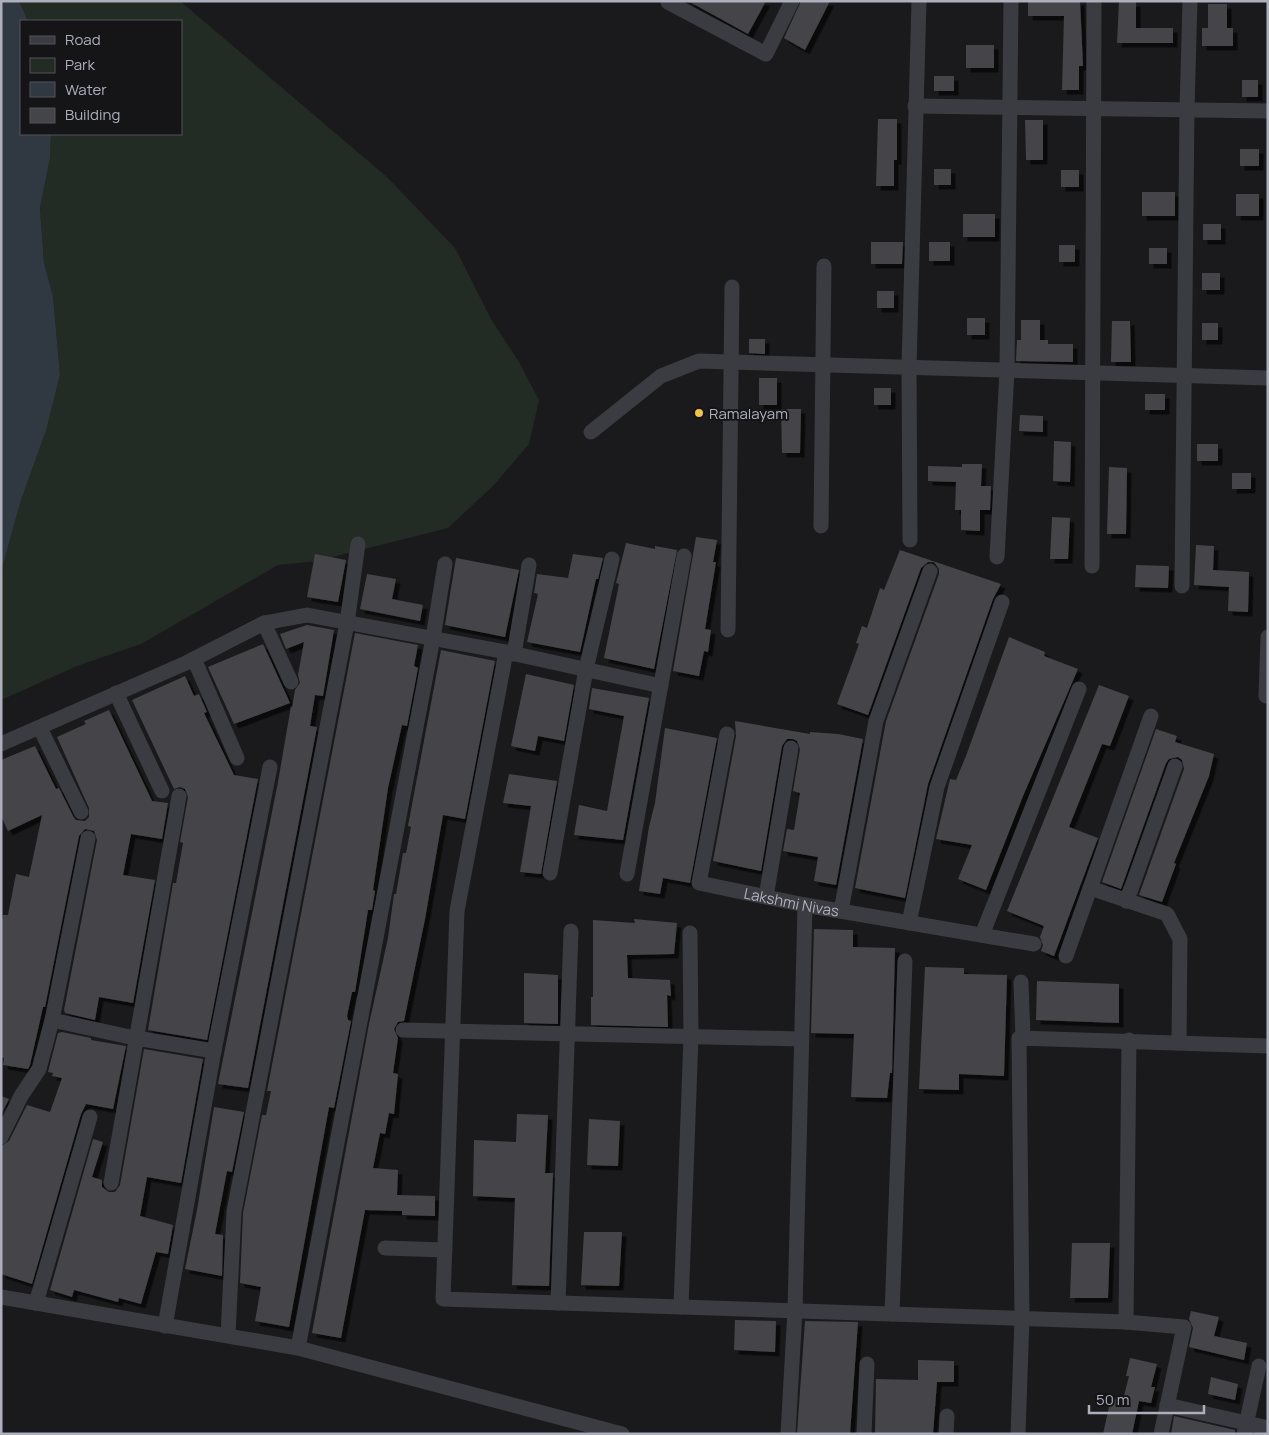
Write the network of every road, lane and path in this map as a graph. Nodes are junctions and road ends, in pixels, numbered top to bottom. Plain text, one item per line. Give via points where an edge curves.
1 (792, 1) edge
2 (919, 1) edge
3 (1011, 1) edge
4 (1094, 1) edge
5 (1190, 1) edge
6 (668, 2) edge
7 (915, 106) junction
8 (1009, 108) junction
9 (1094, 108) junction
10 (1187, 110) junction
11 (1268, 110) edge
12 (824, 266) dead end
13 (732, 287) dead end
14 (731, 362) junction
15 (822, 365) junction
16 (909, 367) junction
17 (1007, 371) junction
18 (1094, 372) junction
19 (1185, 375) junction
20 (1268, 378) edge
21 (591, 432) dead end
22 (821, 526) dead end
23 (910, 540) dead end
24 (358, 544) dead end
25 (684, 556) dead end
26 (997, 557) dead end
27 (612, 559) dead end
28 (445, 564) dead end
29 (529, 565) dead end
30 (1092, 566) dead end
31 (930, 571) dead end
32 (1182, 586) dead end
33 (1002, 602) dead end
34 (264, 622) junction
35 (347, 623) junction
36 (728, 630) dead end
37 (1268, 637) edge
38 (433, 638) junction
39 (510, 653) junction
40 (194, 659) junction
41 (586, 669) junction
42 (291, 682) dead end
43 (661, 686) junction
44 (1079, 689) dead end
45 (116, 693) junction
46 (1266, 696) dead end
47 (1151, 716) dead end
48 (40, 728) junction
49 (726, 734) dead end
50 (1, 744) edge
51 (791, 748) dead end
52 (237, 758) dead end
53 (1175, 766) dead end
54 (270, 767) dead end
55 (162, 791) dead end
56 (179, 796) dead end
57 (81, 812) dead end
58 (88, 838) dead end
59 (550, 873) dead end
60 (627, 874) dead end
61 (1090, 888) junction
62 (1128, 895) dead end
63 (766, 897) junction
64 (805, 905) junction
65 (840, 911) junction
66 (909, 922) junction
67 (571, 931) dead end
68 (690, 933) dead end
69 (982, 935) junction
70 (1034, 944) dead end
71 (1066, 956) dead end
72 (905, 960) dead end
73 (1021, 982) dead end
74 (52, 1020) junction
75 (402, 1030) dead end
76 (452, 1032) junction
77 (567, 1034) junction
78 (691, 1037) junction
79 (136, 1038) junction
80 (1023, 1038) junction
81 (801, 1039) junction
82 (1129, 1040) junction
83 (1179, 1043) junction
84 (1268, 1046) edge
85 (214, 1051) junction
86 (90, 1117) dead end
87 (2, 1132) edge
88 (111, 1183) dead end
89 (385, 1248) dead end
90 (445, 1250) junction
91 (1, 1297) edge
92 (36, 1303) junction
93 (558, 1303) junction
94 (681, 1307) junction
95 (795, 1310) junction
96 (892, 1314) junction
97 (1022, 1318) junction
98 (1126, 1322) junction
99 (165, 1326) junction
100 (228, 1335) junction
101 (298, 1348) junction
102 (867, 1364) dead end
103 (1259, 1366) dead end
104 (1167, 1405) junction
105 (946, 1416) dead end
106 (1268, 1428) edge
107 (1245, 1429) edge
108 (622, 1434) edge
109 (788, 1434) edge
110 (864, 1434) edge
111 (946, 1434) edge
112 (1018, 1434) edge
113 (1160, 1434) edge

1 - 6 street via 766,54
2 - 7 street
3 - 8 street
4 - 9 street
5 - 10 street
7 - 8 street
7 - 16 street
8 - 9 street
8 - 17 street
9 - 10 street
9 - 18 street
10 - 11 street
10 - 19 street
12 - 15 street
13 - 14 street
14 - 15 street
14 - 21 street via 699,361 661,376
14 - 36 street
15 - 16 street
15 - 22 street
16 - 17 street
16 - 23 street
17 - 18 street
17 - 26 street
18 - 19 street
18 - 30 street
19 - 20 street
19 - 32 street
24 - 35 street
25 - 43 street
27 - 41 street
28 - 38 street
29 - 39 street
31 - 65 street via 876,721
33 - 66 street via 937,788
34 - 35 street via 307,615
34 - 40 street
34 - 42 street
35 - 38 street
35 - 100 street via 234,1212
37 - 46 street
38 - 39 street
38 - 101 street
39 - 41 street
39 - 76 street via 458,911
40 - 45 street
40 - 52 street
41 - 43 street
41 - 59 street
43 - 60 street
44 - 69 street
45 - 48 street
45 - 55 street
47 - 61 street
48 - 50 street
48 - 57 street
49 - 63 street, Lakshmi Nivas via 699,883
51 - 63 street
53 - 62 street
54 - 85 street
56 - 79 street
58 - 74 street
61 - 71 street
61 - 83 street via 1167,914 1180,939
63 - 64 street, Lakshmi Nivas
64 - 65 street, Lakshmi Nivas
64 - 81 street
65 - 66 street, Lakshmi Nivas
66 - 69 street, Lakshmi Nivas
67 - 77 street
68 - 78 street
69 - 70 street, Lakshmi Nivas
72 - 96 street
73 - 80 street
74 - 79 street
74 - 87 street via 39,1069
75 - 76 street
76 - 77 street
76 - 90 street
77 - 78 street
77 - 93 street
78 - 81 street
78 - 94 street
79 - 85 street
79 - 88 street
80 - 82 street
80 - 97 street via 1019,1038
81 - 95 street
82 - 83 street
82 - 98 street
83 - 84 street
85 - 99 street
86 - 92 street
89 - 90 street
90 - 93 street via 443,1299
91 - 92 street
92 - 99 street
93 - 94 street
94 - 95 street
95 - 96 street
95 - 109 street
96 - 97 street
97 - 98 street
97 - 112 street
98 - 104 street via 1184,1327
99 - 100 street
100 - 101 street
101 - 108 street
102 - 110 street
103 - 107 street
104 - 107 street
104 - 113 street
105 - 111 street
106 - 107 street

